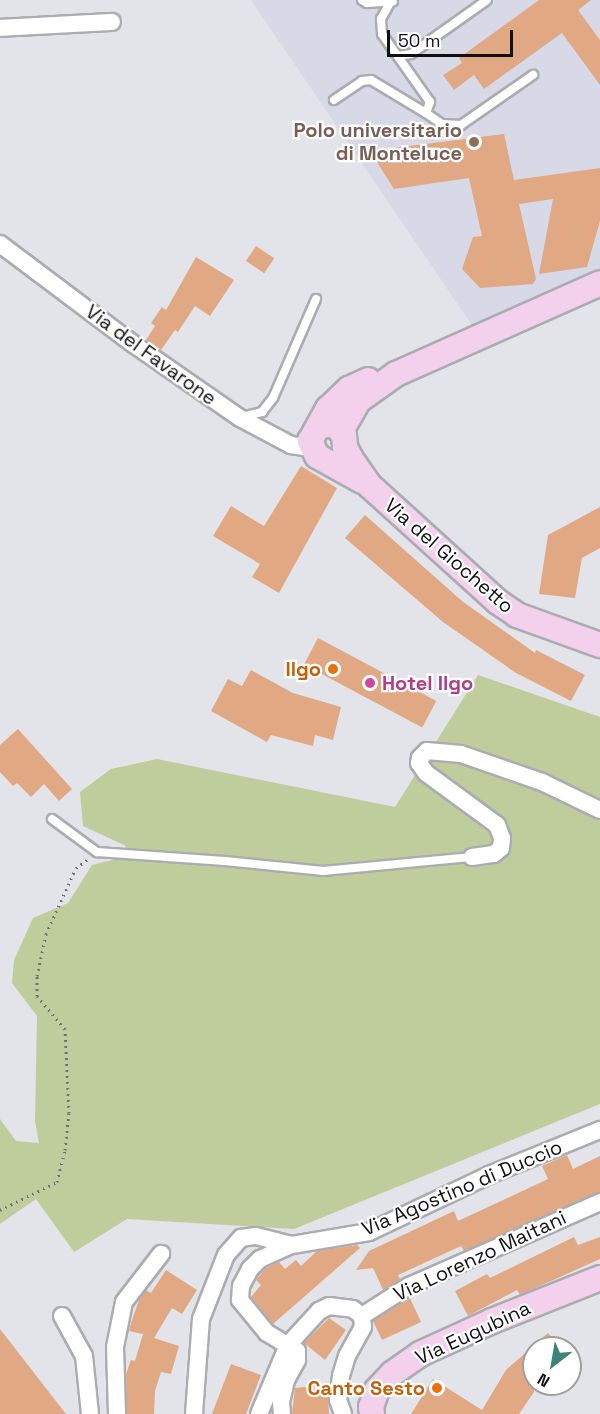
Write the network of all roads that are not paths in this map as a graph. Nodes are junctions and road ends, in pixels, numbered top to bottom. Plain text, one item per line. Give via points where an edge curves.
1 (362, 0) edge
2 (487, 0) edge
3 (392, 2) edge
4 (112, 22) dead end
5 (0, 28) edge
6 (398, 56) junction
7 (533, 75) dead end
8 (334, 100) dead end
9 (426, 113) junction
10 (0, 244) edge
11 (600, 283) edge
12 (316, 299) dead end
13 (240, 418) junction
14 (329, 442) junction
15 (600, 645) edge
16 (600, 810) edge
17 (52, 819) dead end
18 (472, 856) joint
19 (600, 1130) edge
20 (600, 1202) edge
21 (292, 1245) junction
22 (161, 1254) dead end
23 (600, 1278) edge
24 (62, 1316) dead end
25 (362, 1316) junction
26 (288, 1345) junction
27 (90, 1414) edge
28 (117, 1414) edge
29 (194, 1414) edge
30 (260, 1414) edge
31 (282, 1414) edge
32 (343, 1414) edge
33 (372, 1414) edge

1 - 3 lane
2 - 6 lane via 411,54
3 - 6 lane via 381,19 382,34
4 - 5 street
6 - 9 lane via 430,102
7 - 9 lane via 461,126 442,124
8 - 9 lane via 362,81 371,80
10 - 13 street, Via del Favarone
11 - 14 street via 396,374 358,401
12 - 13 lane via 273,398 262,412
13 - 14 street, Via del Favarone via 291,445
14 - 15 street, Via del Giochetto via 370,486 498,602 517,615
16 - 18 street via 542,782 461,754 427,751 419,763 426,773 497,825 501,848 494,854
17 - 18 lane via 97,852 323,871
19 - 21 street, Via Agostino di Duccio via 489,1175 369,1232
20 - 25 street, Via Lorenzo Maitani via 409,1286
21 - 26 street, Via Agostino di Duccio via 260,1259 250,1269 240,1300 267,1333
21 - 29 street via 256,1236 241,1238 226,1255 201,1319
22 - 28 street via 124,1302 115,1347
23 - 33 street, Via Eugubina via 420,1354 377,1390
24 - 27 street via 84,1356
25 - 26 street via 353,1309 329,1306 319,1311
25 - 32 street via 363,1327 341,1376 338,1400
26 - 30 street
26 - 31 street via 297,1351 297,1360 286,1380

